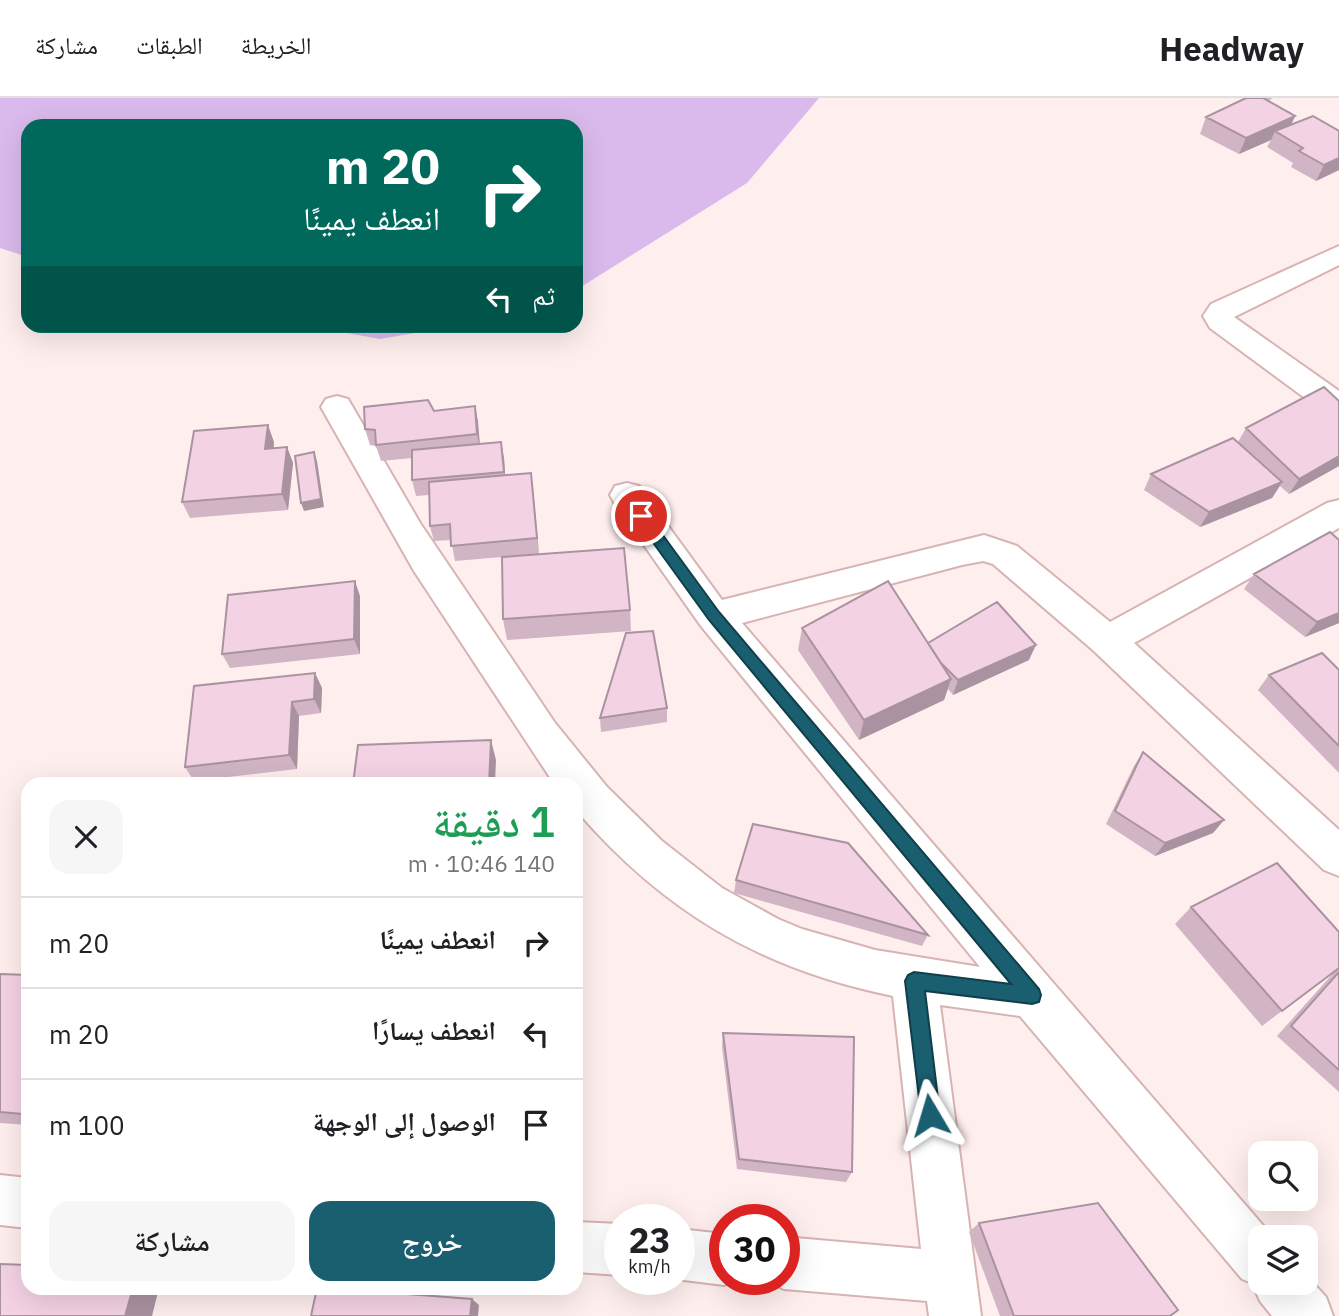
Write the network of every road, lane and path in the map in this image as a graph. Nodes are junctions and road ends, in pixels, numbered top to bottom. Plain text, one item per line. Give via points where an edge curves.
1 (1335, 261) edge
2 (337, 407) dead end
3 (1339, 407) edge
4 (627, 495) dead end
5 (1339, 512) edge
6 (714, 616) junction
7 (1107, 642) junction
8 (573, 777) edge
9 (583, 789) edge
10 (1337, 852) edge
11 (914, 981) junction
12 (1032, 995) junction
13 (0, 1200) edge
14 (21, 1202) edge
15 (583, 1247) edge
16 (1248, 1247) edge
17 (604, 1249) edge
18 (800, 1267) edge
19 (1289, 1295) edge
20 (953, 1296) edge
21 (1307, 1316) edge

1 - 3 street via 1218,316
2 - 8 street via 417,550
4 - 6 street
5 - 7 street
6 - 7 street via 984,548 1024,568
6 - 12 street
7 - 10 street
9 - 11 street via 661,868 727,915 808,953
11 - 12 street
11 - 20 street
12 - 16 street
13 - 14 street
15 - 17 street
18 - 20 street
19 - 21 street

